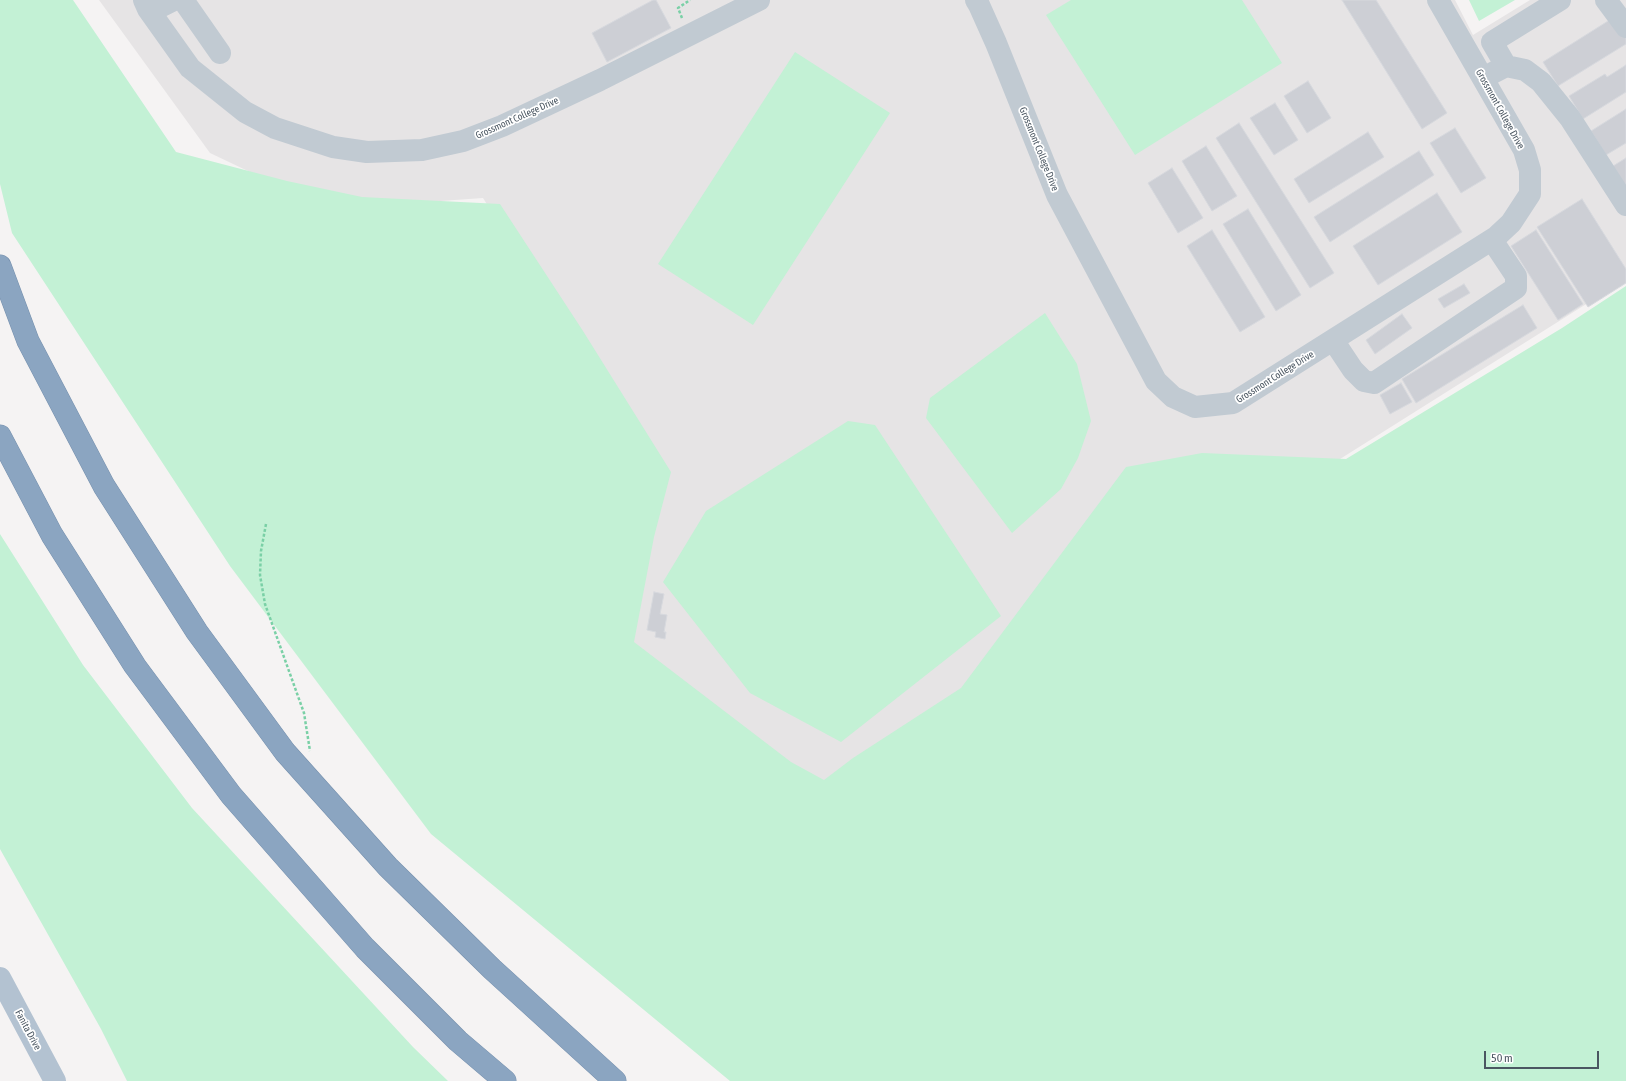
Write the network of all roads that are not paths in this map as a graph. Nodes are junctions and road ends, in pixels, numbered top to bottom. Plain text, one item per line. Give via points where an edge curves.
1 (174, 0) edge
2 (183, 0) edge
3 (760, 0) edge
4 (976, 0) edge
5 (1438, 0) edge
6 (1560, 0) edge
7 (1606, 0) edge
8 (147, 6) edge
9 (1626, 27) edge
10 (220, 53) dead end
11 (1506, 66) junction
12 (1483, 78) junction
13 (1626, 205) edge
14 (1492, 240) junction
15 (0, 266) edge
16 (1333, 340) junction
17 (0, 436) edge
18 (0, 978) edge
19 (55, 1081) edge
20 (505, 1081) edge
21 (615, 1081) edge

1 - 8 street
2 - 10 street
3 - 8 street, Grossmont College Drive via 502,126 463,141 422,150 367,152 333,147 282,131 245,112 190,68
4 - 16 street, Grossmont College Drive via 1057,195 1156,381 1173,397 1195,407 1233,403
5 - 12 street, Grossmont College Drive
6 - 11 street via 1492,42
7 - 9 street
11 - 12 street
11 - 13 street via 1525,70 1541,82 1570,118
12 - 14 street, Grossmont College Drive via 1524,150 1530,170 1530,194 1511,224
14 - 16 street, Grossmont College Drive
14 - 16 street via 1516,276 1516,288 1374,382 1364,381 1353,370
15 - 21 highway via 28,341 104,486 197,632 285,752 388,867 498,974
17 - 20 highway via 52,535 135,666 231,795 366,948 458,1041
18 - 19 main road, Fanita Drive

